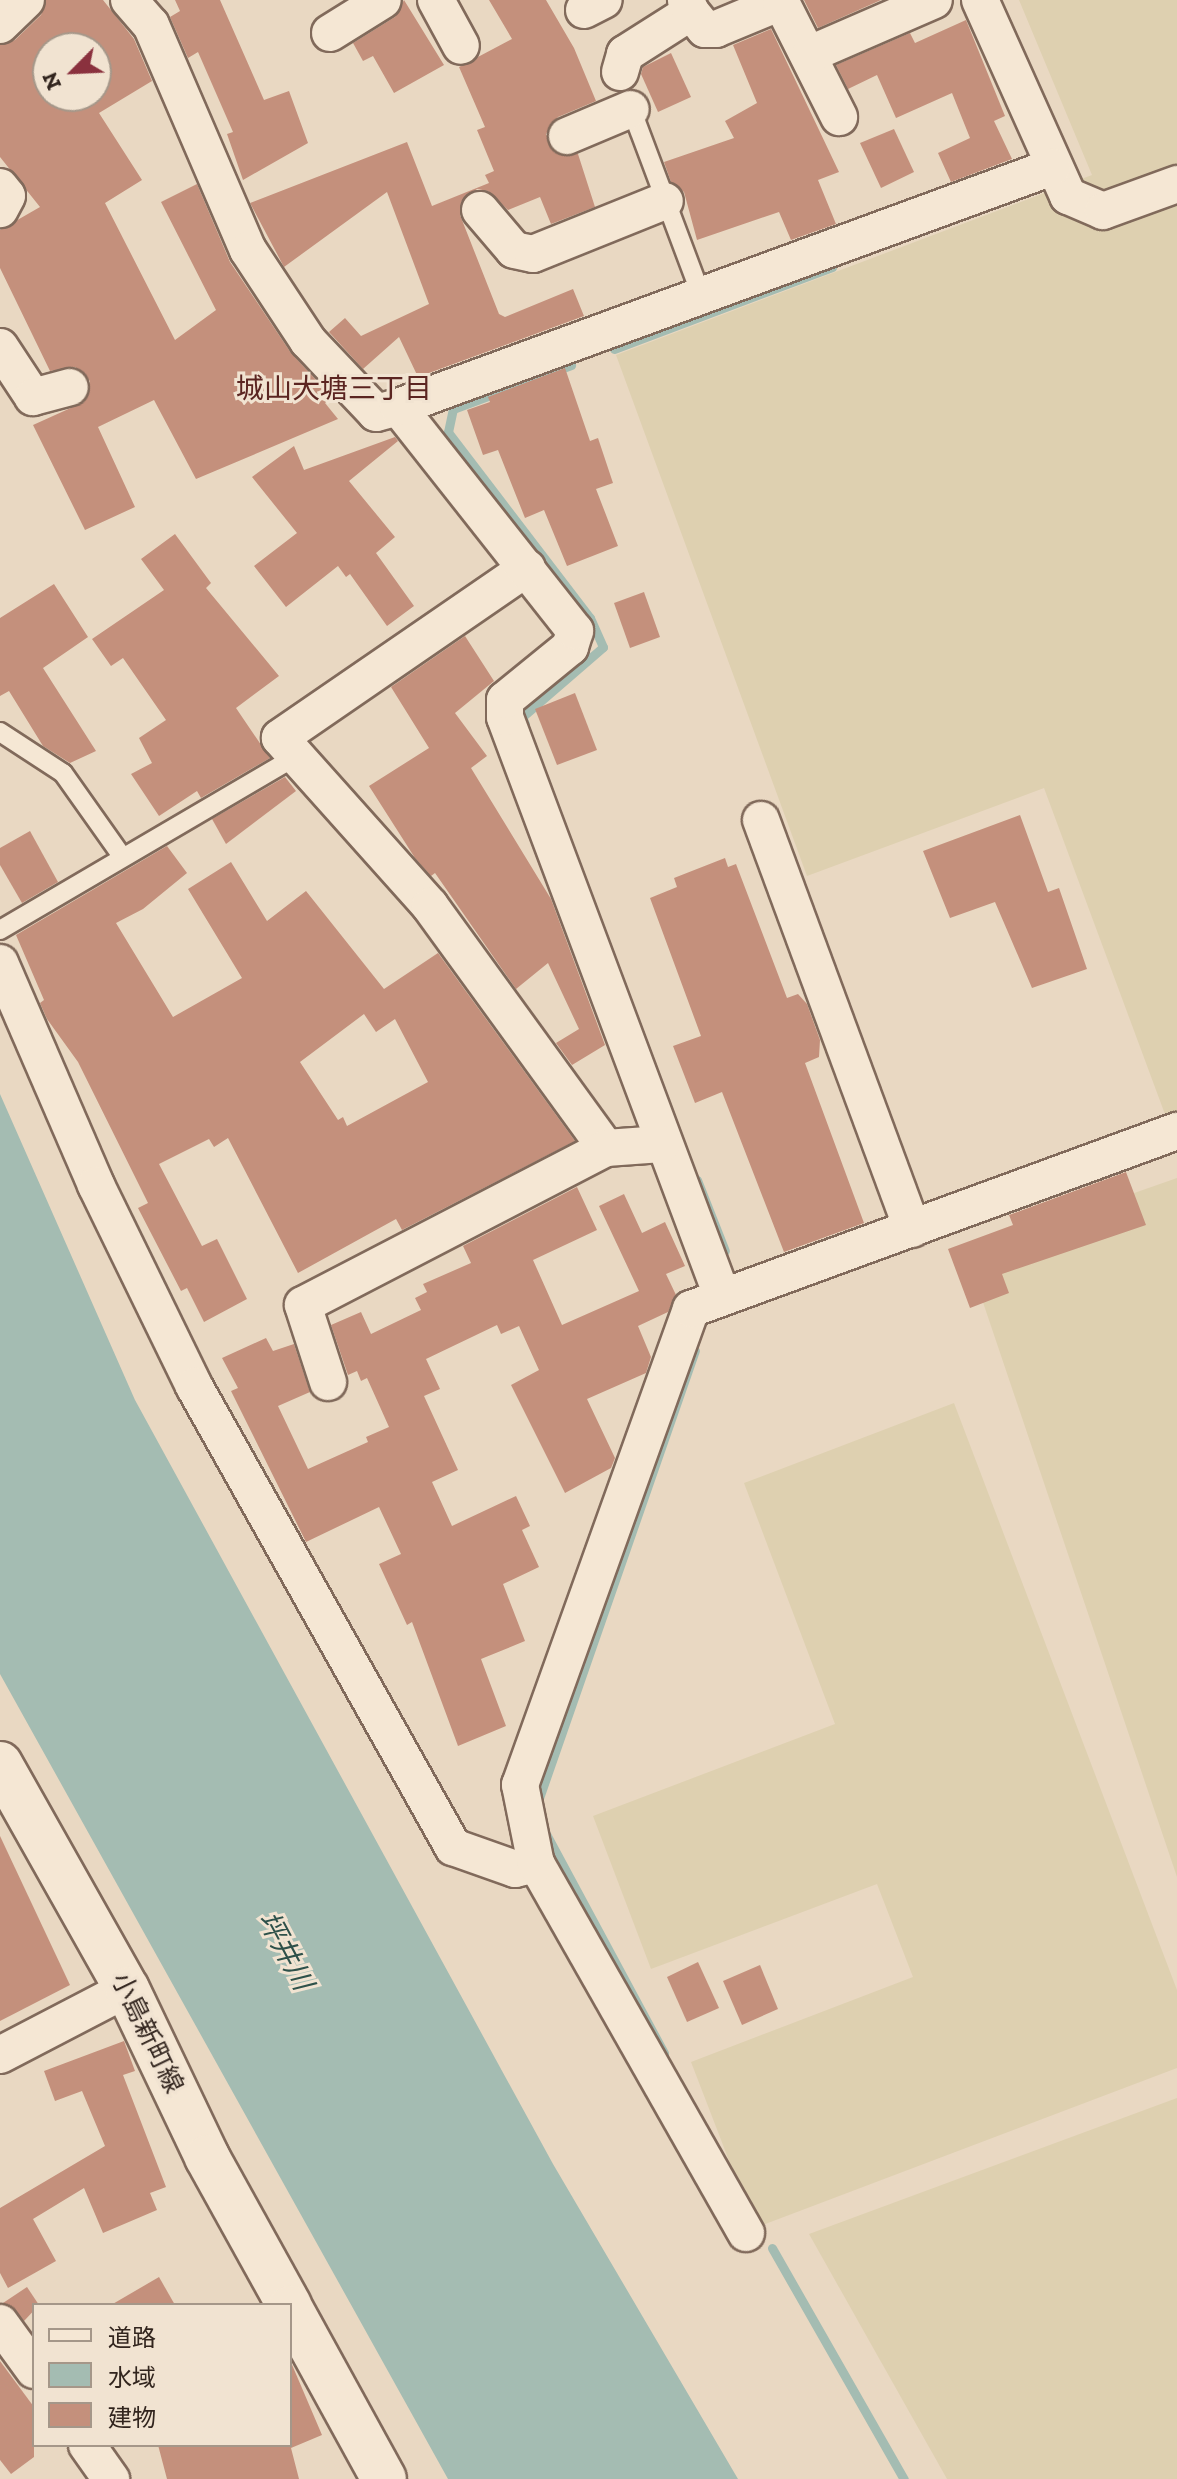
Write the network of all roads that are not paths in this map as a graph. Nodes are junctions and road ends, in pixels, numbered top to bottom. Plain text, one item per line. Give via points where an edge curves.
1 (26, 0) edge
2 (129, 0) edge
3 (383, 0) edge
4 (436, 0) edge
5 (934, 0) edge
6 (980, 0) edge
7 (688, 6) edge
8 (0, 25) edge
9 (330, 33) dead end
10 (461, 46) dead end
11 (810, 54) junction
12 (620, 72) joint
13 (631, 109) junction
14 (839, 117) dead end
15 (567, 136) dead end
16 (1052, 167) junction
17 (1177, 184) edge
18 (0, 187) edge
19 (665, 201) junction
20 (0, 209) edge
21 (480, 210) dead end
22 (701, 295) junction
23 (0, 347) edge
24 (70, 387) dead end
25 (398, 407) junction
26 (527, 568) junction
27 (0, 732) edge
28 (295, 757) junction
29 (761, 820) dead end
30 (121, 855) junction
31 (0, 930) edge
32 (0, 963) edge
33 (1177, 1131) edge
34 (662, 1144) junction
35 (606, 1148) junction
36 (912, 1229) junction
37 (722, 1296) junction
38 (328, 1382) dead end
39 (0, 1764) edge
40 (536, 1864) junction
41 (127, 1989) junction
42 (0, 2055) edge
43 (746, 2233) dead end
44 (287, 2303) edge
45 (292, 2311) edge
46 (0, 2323) edge
47 (32, 2367) edge
48 (88, 2447) edge
49 (111, 2479) edge
50 (384, 2479) edge

1 - 8 street
2 - 25 street via 151,25 248,250 299,328 376,413
3 - 9 street
4 - 10 street
5 - 11 street
6 - 16 street
7 - 11 street via 705,29 716,29 781,2
7 - 12 street via 625,54
11 - 14 street
12 - 13 lane
13 - 15 street
13 - 19 lane
16 - 17 street via 1068,196 1103,211
16 - 22 street
18 - 20 street via 7,196
19 - 21 street via 533,254 514,250
19 - 22 lane
22 - 25 street
23 - 24 street via 33,397
25 - 26 street
26 - 28 street via 280,738
26 - 34 street via 575,631 570,647 505,700 505,717
27 - 30 lane via 63,773
28 - 30 lane
28 - 35 street via 430,906
29 - 36 street
30 - 31 lane
32 - 40 street via 96,1185 194,1386 453,1847 515,1869
33 - 36 street
34 - 35 street
34 - 37 street
35 - 38 street via 303,1305
36 - 37 street
37 - 40 street via 691,1309 520,1785
39 - 41 main road, 小島新町線
40 - 43 street
41 - 42 street
41 - 44 main road, 小島新町線 via 207,2157
45 - 50 main road, 小島新町線
46 - 47 street
48 - 49 street

